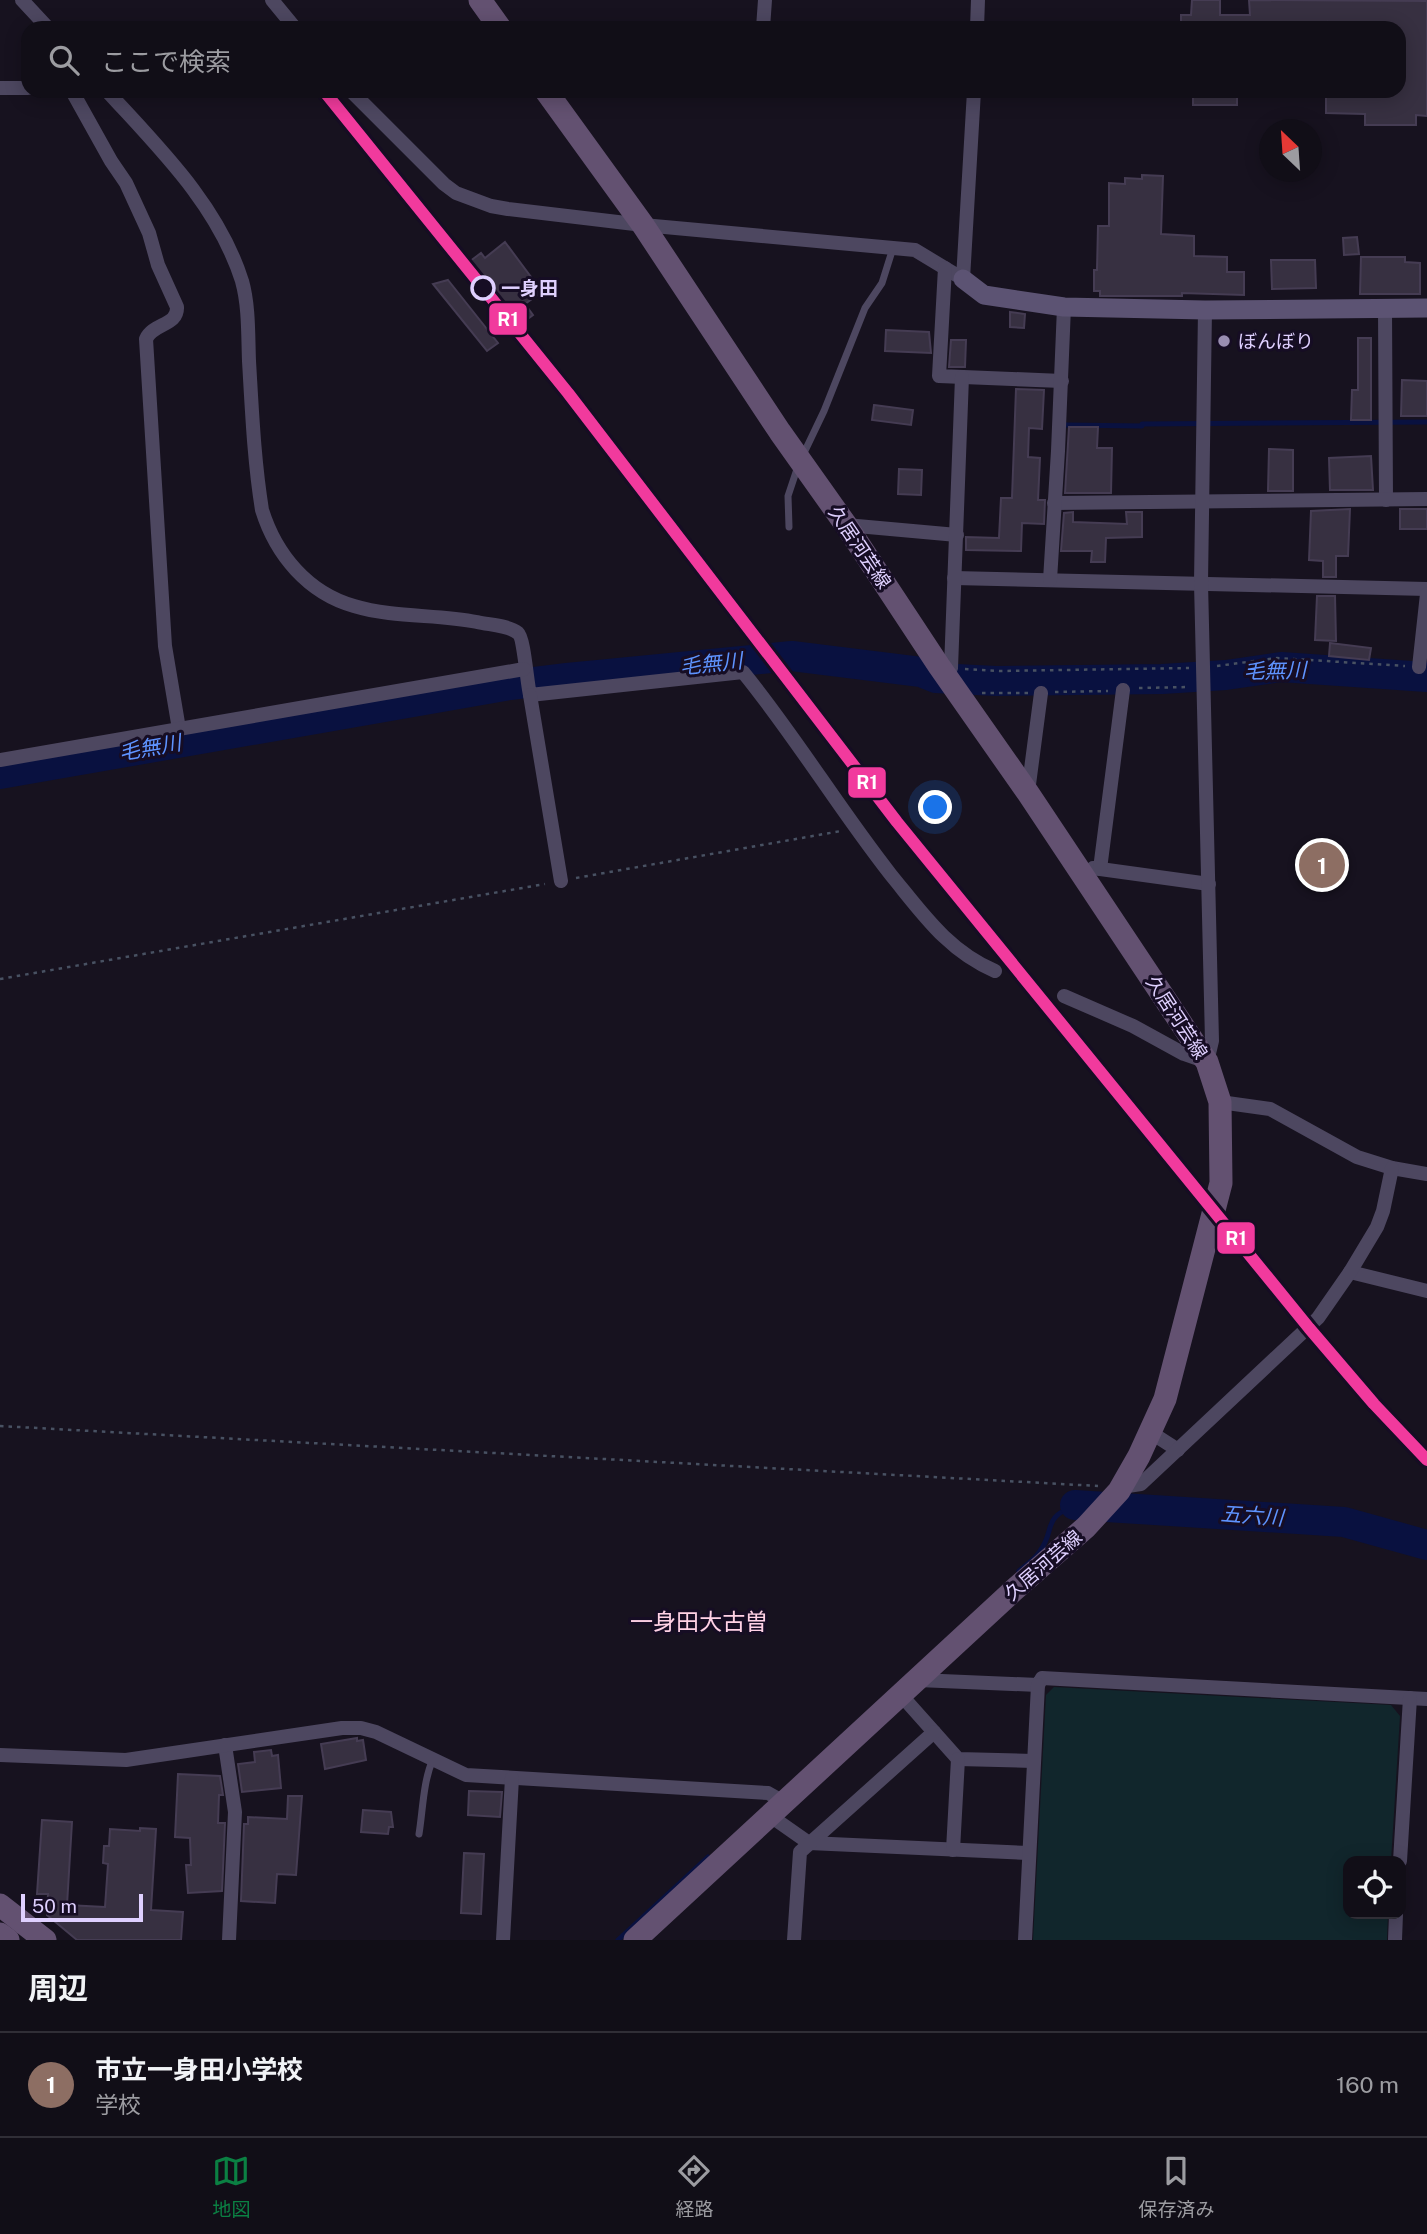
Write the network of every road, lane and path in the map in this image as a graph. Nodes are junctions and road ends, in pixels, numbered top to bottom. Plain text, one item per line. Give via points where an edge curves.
1 (22, 0) edge
2 (272, 0) edge
3 (480, 0) edge
4 (765, 0) edge
5 (978, 0) edge
6 (42, 21) edge
7 (289, 21) edge
8 (495, 21) edge
9 (764, 21) edge
10 (977, 21) edge
11 (0, 88) edge
12 (21, 88) edge
13 (78, 98) edge
14 (114, 98) edge
15 (358, 98) edge
16 (551, 98) edge
17 (974, 98) edge
18 (643, 225) junction
19 (893, 248) junction
20 (945, 268) junction
21 (963, 279) junction
22 (1063, 307) junction
23 (1385, 308) junction
24 (1427, 308) edge
25 (1205, 310) junction
26 (962, 377) junction
27 (1062, 382) junction
28 (800, 460) junction
29 (1427, 499) edge
30 (1386, 500) junction
31 (1201, 501) junction
32 (1054, 503) junction
33 (846, 524) junction
34 (789, 527) dead end
35 (957, 535) junction
36 (954, 578) junction
37 (1051, 580) junction
38 (1201, 583) junction
39 (1427, 591) edge
40 (939, 666) junction
41 (1419, 667) dead end
42 (525, 671) junction
43 (1203, 687) junction
44 (1123, 690) junction
45 (957, 692) junction
46 (530, 693) junction
47 (1041, 693) junction
48 (179, 729) junction
49 (0, 760) edge
50 (1028, 793) junction
51 (855, 829) junction
52 (1074, 864) junction
53 (1100, 869) junction
54 (561, 881) junction
55 (1209, 884) junction
56 (996, 971) dead end
57 (0, 979) edge
58 (1064, 996) dead end
59 (1207, 1062) junction
60 (1220, 1102) junction
61 (1392, 1168) junction
62 (1427, 1174) edge
63 (1350, 1272) junction
64 (1427, 1291) edge
65 (0, 1426) edge
66 (1150, 1432) junction
67 (1178, 1450) junction
68 (1120, 1489) junction
69 (918, 1680) junction
70 (1038, 1685) junction
71 (901, 1695) junction
72 (1410, 1698) junction
73 (1427, 1699) edge
74 (934, 1732) junction
75 (225, 1745) junction
76 (0, 1755) edge
77 (433, 1759) junction
78 (958, 1759) junction
79 (1033, 1761) junction
80 (512, 1778) junction
81 (775, 1802) junction
82 (419, 1834) dead end
83 (809, 1843) junction
84 (953, 1850) junction
85 (1028, 1853) junction
86 (1400, 1856) edge
87 (0, 1905) edge
88 (1396, 1919) edge
89 (0, 1934) edge
90 (8, 1940) edge
91 (45, 1940) edge
92 (229, 1940) edge
93 (503, 1940) edge
94 (635, 1940) edge
95 (794, 1940) edge
96 (1025, 1940) edge
97 (1395, 1940) edge

1 - 6 street
2 - 7 street
3 - 8 main road
4 - 9 street
5 - 10 street
11 - 12 street
13 - 48 street via 126,183 177,307 176,317 151,330 146,339 165,646
14 - 42 street via 196,193 242,282 262,510 286,559 306,581 354,606 465,620 519,634
15 - 18 street via 456,194 509,209
16 - 18 main road, 久居河芸線
17 - 21 street
18 - 19 street
18 - 28 main road, 久居河芸線
19 - 20 street via 915,250
19 - 28 lane
20 - 21 street
20 - 26 street via 939,376
21 - 22 street via 984,295
22 - 25 street
22 - 27 street
23 - 24 street
23 - 25 street
23 - 30 street
25 - 31 street
26 - 27 street
26 - 35 street
27 - 32 street
28 - 33 main road, 久居河芸線
28 - 34 lane via 788,496
29 - 30 street
30 - 31 street
31 - 32 street
31 - 38 street
32 - 37 street
33 - 35 street
33 - 40 main road, 久居河芸線
35 - 36 street
36 - 37 street
36 - 40 street via 951,668
37 - 38 street
38 - 39 street
38 - 43 street
39 - 41 street
40 - 45 main road, 久居河芸線
42 - 46 street
42 - 48 street
43 - 44 path
43 - 55 street
44 - 47 path
44 - 53 street
45 - 47 path
45 - 50 main road, 久居河芸線
46 - 51 street via 743,672
46 - 54 street
47 - 50 street
48 - 49 street
50 - 52 main road, 久居河芸線
51 - 54 path
51 - 56 street via 934,928 972,961
52 - 53 street
52 - 59 main road, 久居河芸線
53 - 55 street
54 - 57 path
55 - 59 street via 1212,1041
58 - 59 street
59 - 60 main road, 久居河芸線
60 - 61 street via 1270,1109 1357,1157
60 - 66 main road, 久居河芸線 via 1221,1183 1215,1214 1165,1399
61 - 62 street
61 - 63 street via 1377,1227
63 - 64 street
63 - 67 street via 1308,1328
65 - 68 path
66 - 67 street
66 - 68 main road, 久居河芸線
67 - 68 street via 1141,1484
68 - 69 main road, 久居河芸線 via 1086,1527
69 - 70 street
69 - 71 main road, 久居河芸線
70 - 72 street via 1042,1678
70 - 79 street
71 - 74 street
71 - 81 main road, 久居河芸線
72 - 73 street
72 - 86 street
74 - 78 street
74 - 83 street
75 - 76 street via 126,1760
75 - 77 street via 361,1728
75 - 92 street via 235,1812
77 - 80 street via 466,1775
77 - 82 lane via 426,1775
78 - 79 street
78 - 84 street
79 - 85 street
80 - 81 street
80 - 93 street
81 - 83 street
81 - 94 main road, 久居河芸線
83 - 84 street
83 - 95 street via 800,1852
84 - 85 street
85 - 96 street
87 - 91 main road
88 - 97 street
89 - 90 main road

